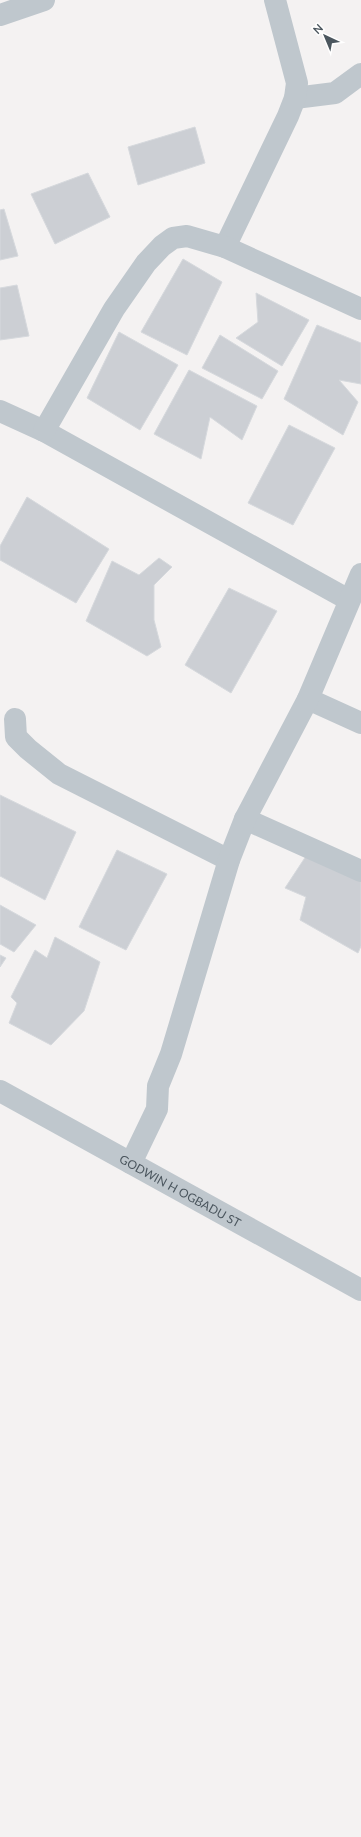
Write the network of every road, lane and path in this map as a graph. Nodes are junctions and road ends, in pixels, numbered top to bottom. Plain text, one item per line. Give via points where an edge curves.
1 (44, 0) edge
2 (275, 0) edge
3 (0, 15) edge
4 (361, 74) edge
5 (295, 98) junction
6 (225, 247) junction
7 (361, 309) edge
8 (0, 411) edge
9 (44, 431) junction
10 (361, 574) edge
11 (349, 600) junction
12 (308, 699) junction
13 (15, 719) dead end
14 (361, 723) edge
15 (245, 820) junction
16 (229, 860) junction
17 (361, 871) edge
18 (0, 1091) edge
19 (131, 1163) junction
20 (361, 1290) edge

1 - 3 street
2 - 5 street via 297,83
4 - 5 street via 335,92
5 - 6 street
6 - 7 street
6 - 9 street via 187,236 173,238 162,246 146,263 114,309
8 - 9 street
9 - 11 street
10 - 11 street
11 - 12 street
12 - 14 street
12 - 15 street
13 - 16 street via 16,737 28,750 59,774
15 - 16 street
15 - 17 street
16 - 19 street via 171,1054 158,1086 157,1109
18 - 19 street, GODWIN H OGBADU ST
19 - 20 street, GODWIN H OGBADU ST

